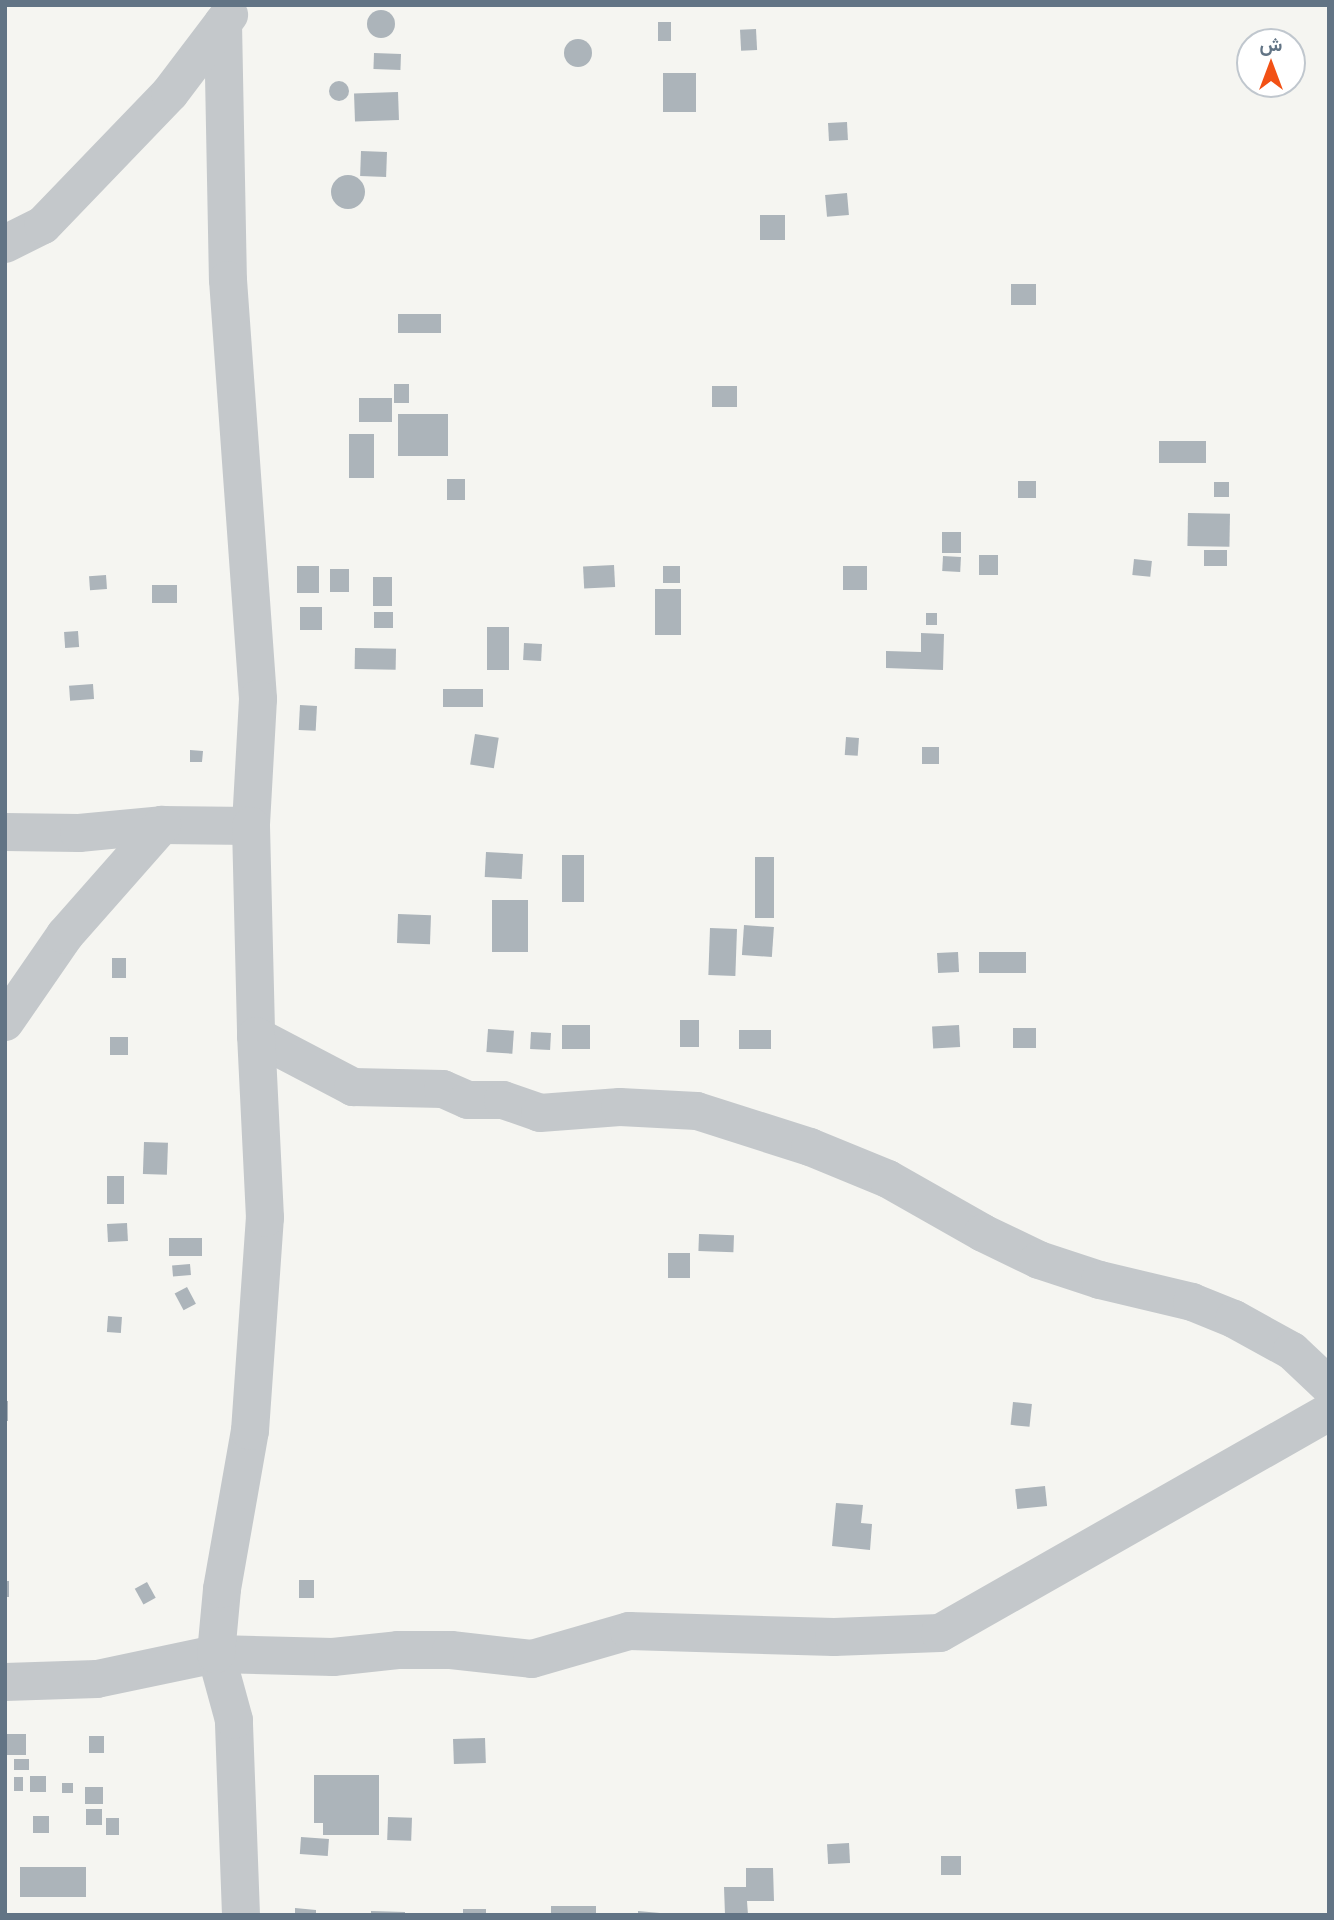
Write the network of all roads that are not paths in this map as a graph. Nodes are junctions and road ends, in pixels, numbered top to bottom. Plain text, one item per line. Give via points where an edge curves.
1 (230, 14) edge
2 (5, 244) edge
3 (162, 825) junction
4 (251, 826) junction
5 (5, 832) edge
6 (5, 1022) edge
7 (256, 1036) junction
8 (1329, 1387) edge
9 (1329, 1412) edge
10 (216, 1654) junction
11 (5, 1682) edge
12 (241, 1915) edge

1 - 2 street via 170,93 43,225
1 - 4 street via 228,279 258,699
3 - 4 street
3 - 5 street via 79,833
3 - 6 street via 65,935
4 - 7 street
7 - 8 street via 353,1087 443,1089 468,1100 503,1100 540,1113 620,1107 697,1111 810,1147 888,1178 1039,1260 1100,1280 1192,1301 1234,1319 1292,1351
7 - 10 street via 265,1218 250,1431 222,1589
9 - 10 street via 940,1633 834,1637 629,1631 532,1659 451,1650 334,1657
10 - 11 street via 97,1679
10 - 12 street via 234,1720

